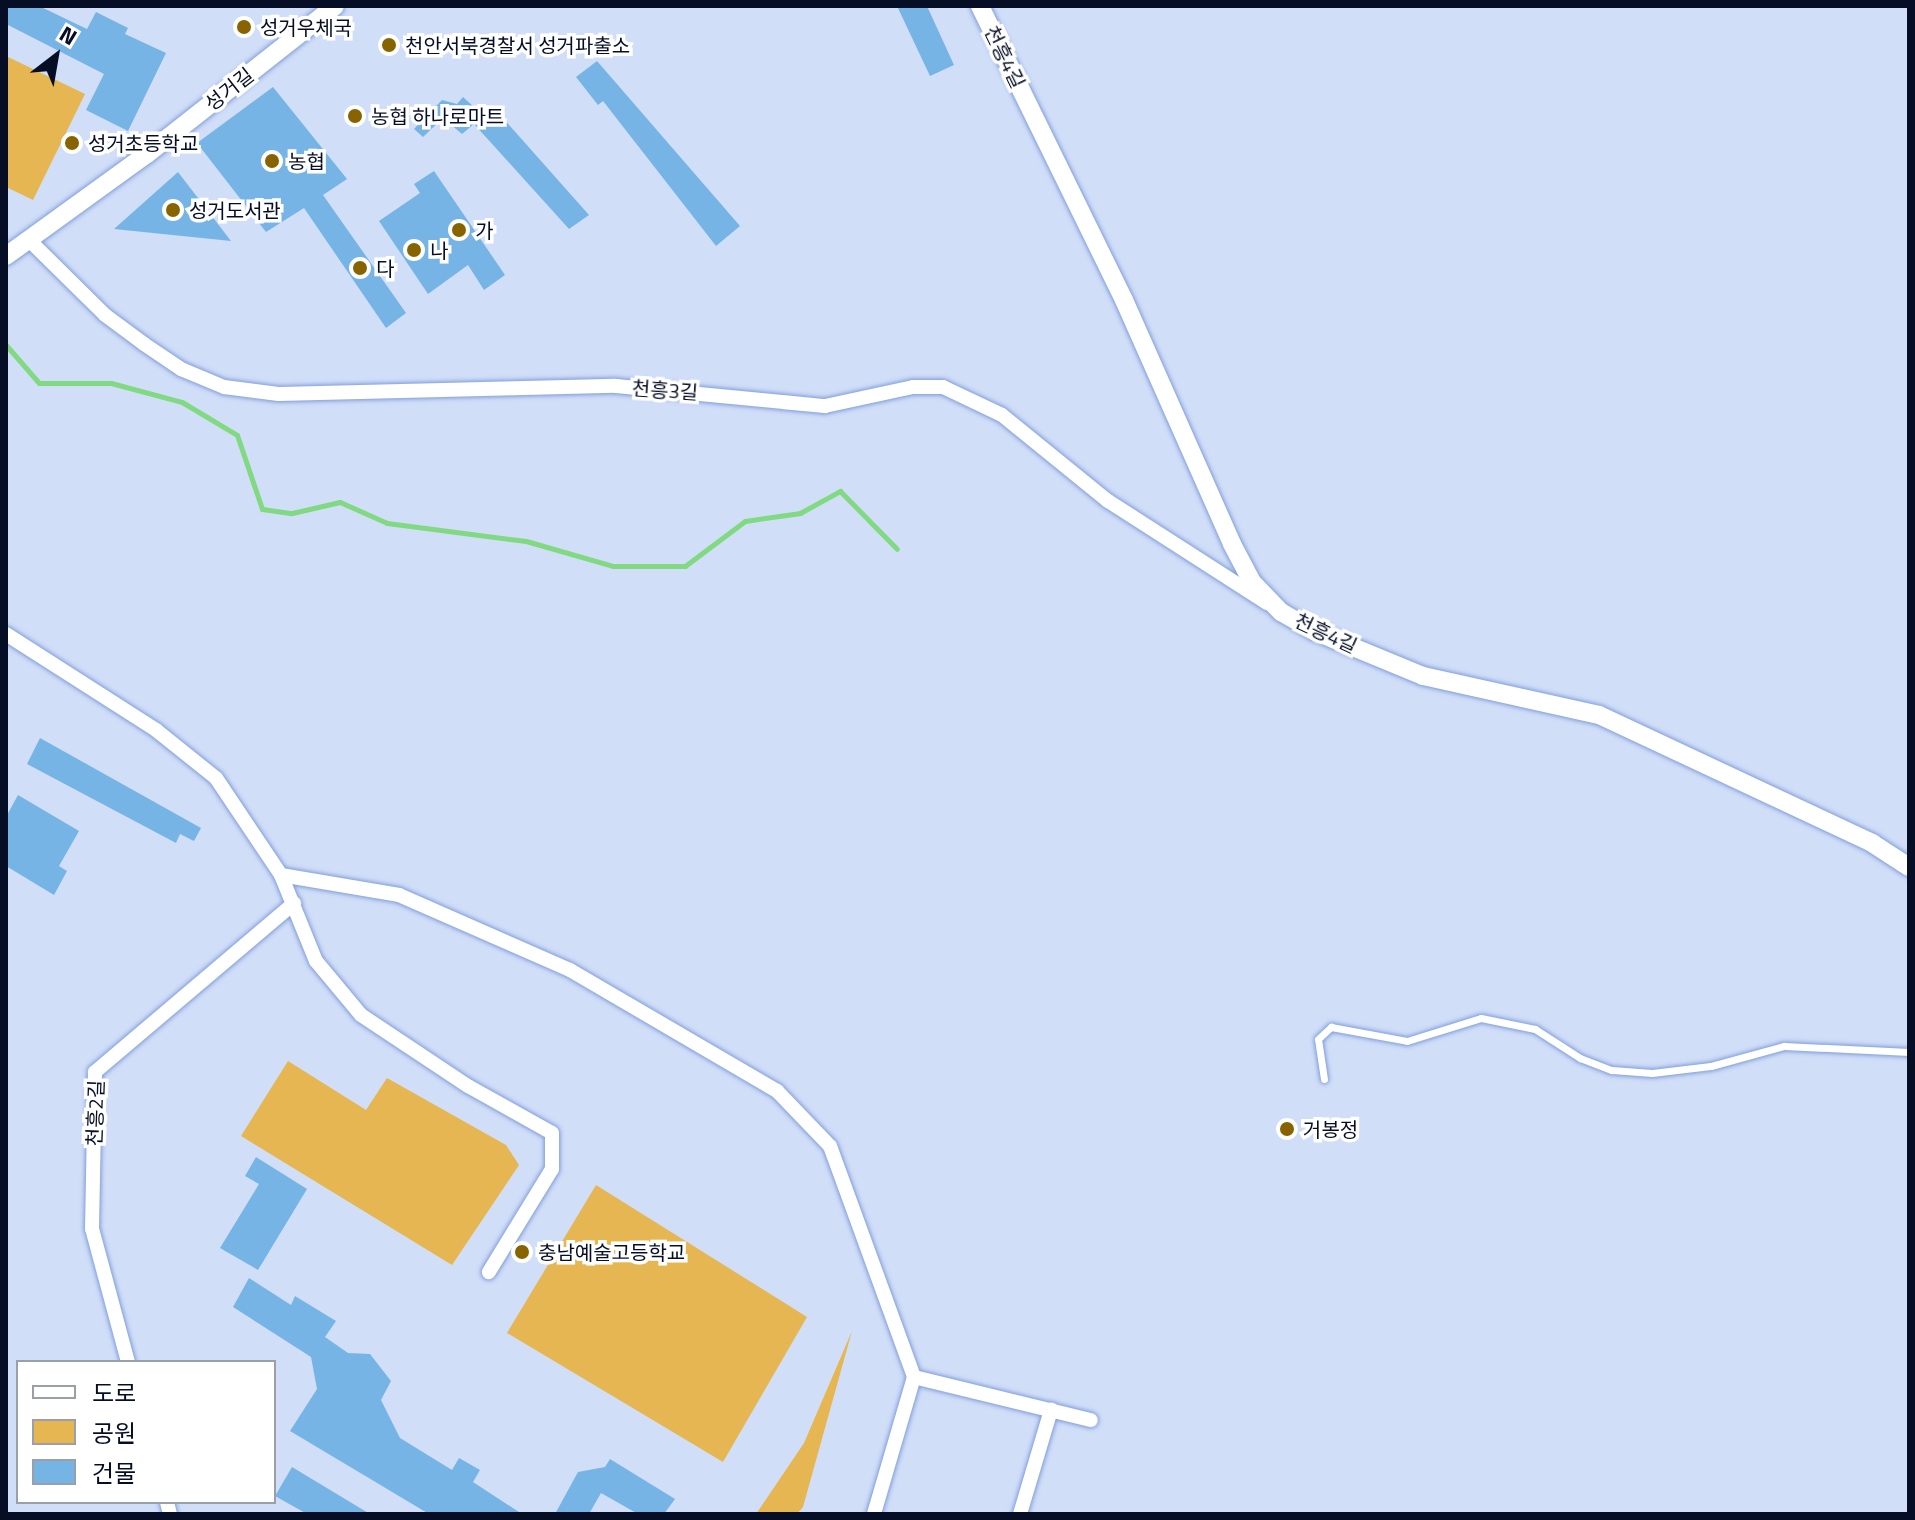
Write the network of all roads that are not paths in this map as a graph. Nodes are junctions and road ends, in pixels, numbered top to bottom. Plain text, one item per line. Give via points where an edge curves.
1 (335, 6) edge
2 (980, 6) edge
3 (29, 240) junction
4 (6, 256) edge
5 (1281, 612) junction
6 (6, 634) edge
7 (1909, 867) edge
8 (281, 875) junction
9 (294, 903) junction
10 (1909, 1052) edge
11 (1324, 1079) dead end
12 (489, 1272) dead end
13 (127, 1360) edge
14 (914, 1377) junction
15 (1051, 1410) junction
16 (1091, 1420) dead end
17 (874, 1514) edge
18 (1020, 1514) edge

1 - 3 street, 성거길
2 - 5 street, 천흥4길 via 1124,300 1232,544 1252,582
3 - 4 street, 성거길
3 - 5 street, 천흥3길 via 105,315 181,369 224,387 279,394 616,386 825,406 913,387 943,387 1002,415 1108,501
5 - 7 street, 천흥4길 via 1423,676 1599,715 1872,843
6 - 8 street via 156,730 216,778
8 - 9 street
8 - 14 street via 399,895 466,922 570,970 777,1091 830,1146
9 - 12 street via 316,961 361,1015 468,1086 552,1133 552,1169
9 - 13 street, 천흥2길 via 95,1072 92,1229
10 - 11 lane via 1784,1046 1711,1066 1652,1073 1612,1070 1580,1058 1535,1029 1481,1018 1407,1041 1331,1027 1318,1039
14 - 15 street
14 - 17 street
15 - 16 street
15 - 18 street

